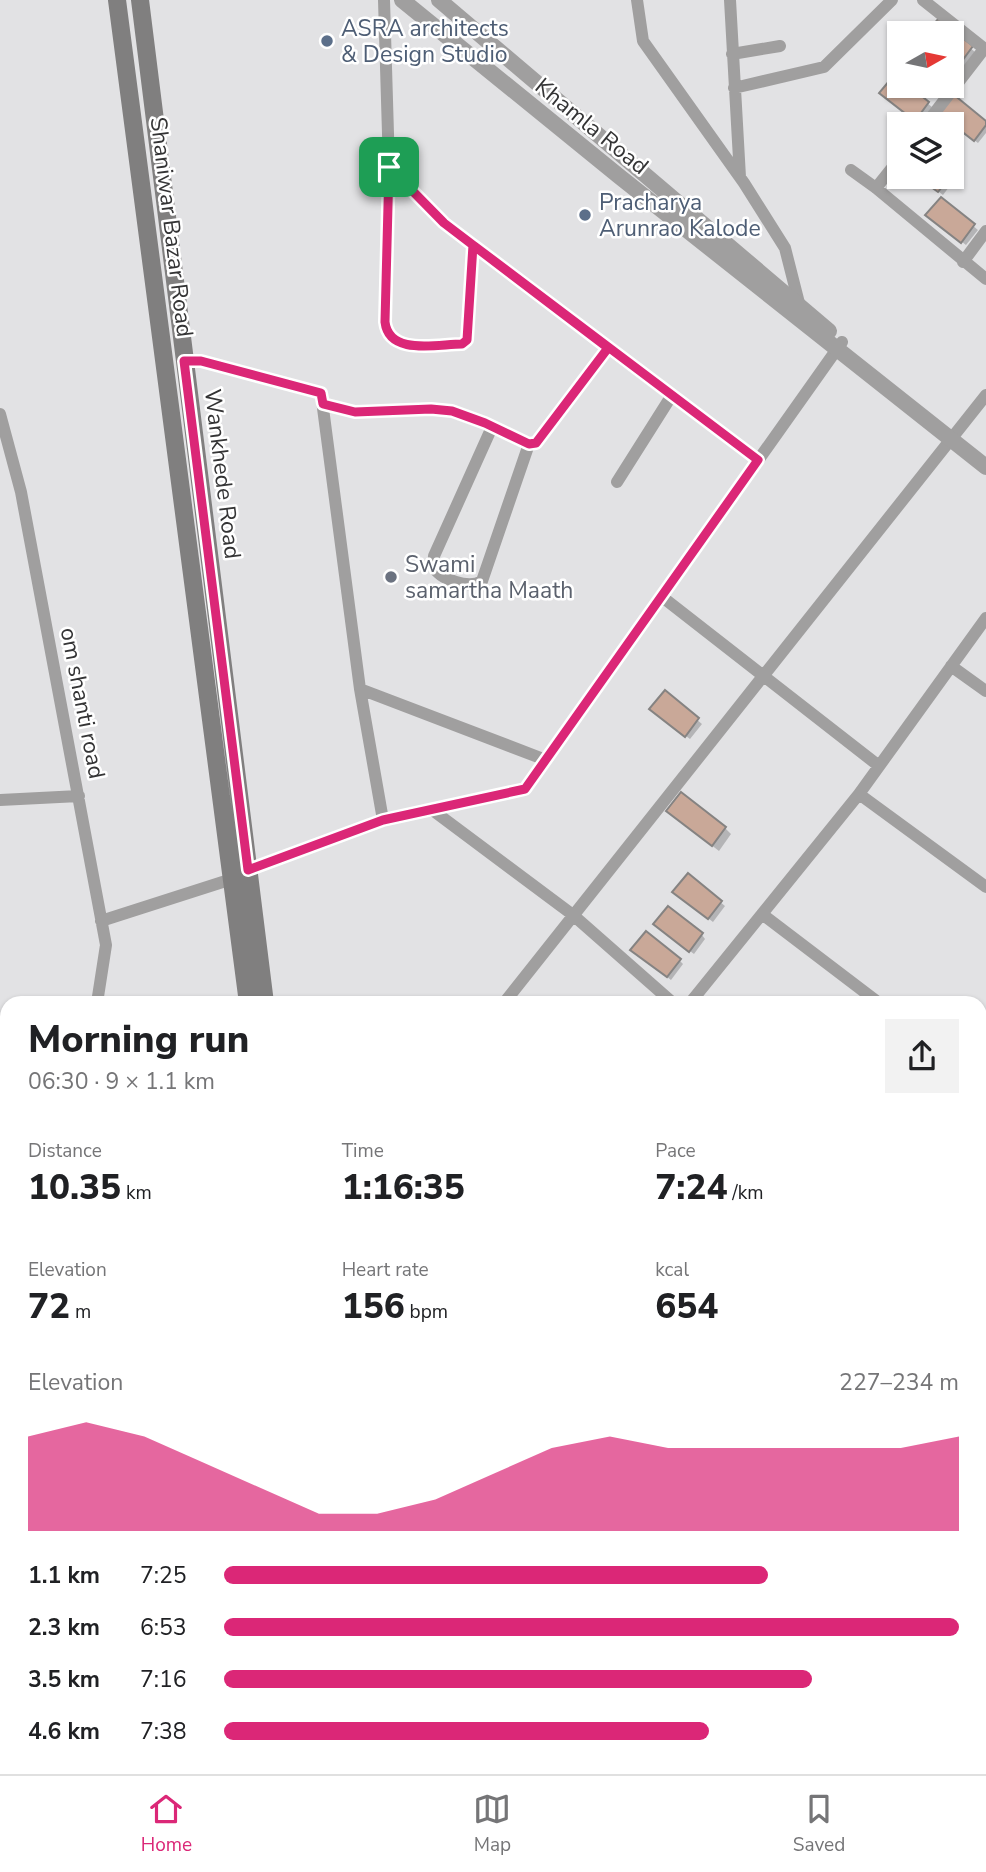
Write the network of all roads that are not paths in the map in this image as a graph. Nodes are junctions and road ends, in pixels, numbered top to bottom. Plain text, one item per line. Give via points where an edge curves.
1 (117, 0) edge
2 (140, 0) edge
3 (384, 0) edge
4 (402, 0) edge
5 (439, 0) edge
6 (637, 0) edge
7 (730, 0) edge
8 (892, 0) edge
9 (923, 0) edge
10 (780, 46) dead end
11 (985, 50) edge
12 (732, 54) junction
13 (734, 88) junction
14 (936, 112) edge
15 (389, 167) junction
16 (850, 170) dead end
17 (887, 174) edge
18 (740, 177) junction
19 (876, 188) junction
20 (986, 231) edge
21 (473, 245) junction
22 (964, 262) junction
23 (986, 279) edge
24 (800, 307) junction
25 (839, 346) junction
26 (608, 348) junction
27 (184, 361) junction
28 (672, 395) junction
29 (986, 395) edge
30 (323, 404) junction
31 (0, 414) edge
32 (492, 427) junction
33 (952, 436) junction
34 (532, 444) junction
35 (986, 458) edge
36 (758, 460) junction
37 (986, 467) edge
38 (617, 482) dead end
39 (488, 584) dead end
40 (661, 596) junction
41 (986, 618) edge
42 (951, 666) junction
43 (763, 675) junction
44 (360, 689) junction
45 (986, 691) edge
46 (546, 760) junction
47 (879, 766) junction
48 (859, 794) junction
49 (79, 796) junction
50 (0, 800) edge
51 (431, 809) junction
52 (383, 820) junction
53 (240, 874) junction
54 (986, 887) edge
55 (762, 914) junction
56 (573, 915) junction
57 (101, 921) junction
58 (98, 996) edge
59 (248, 996) edge
60 (264, 996) edge
61 (509, 996) edge
62 (665, 996) edge
63 (696, 996) edge
64 (870, 996) edge

1 - 53 main road, Shaniwar Bazar Road
2 - 27 main road, Wankhede Road
3 - 15 street
4 - 25 street, Khamla Road
5 - 24 street, Khamla Road
6 - 18 street via 643,41
7 - 12 street
8 - 13 street via 824,67
9 - 11 street
10 - 12 street
11 - 14 street
12 - 13 street
13 - 18 street
15 - 21 street via 444,223
15 - 21 street via 385,322 390,338 402,345 462,344 467,340
16 - 19 street
17 - 19 street
18 - 24 street via 785,248
19 - 22 street
20 - 22 street
21 - 26 street
22 - 23 street
24 - 25 street, Khamla Road
25 - 33 street, Khamla Road
25 - 36 street
26 - 28 street
26 - 34 street
27 - 30 street via 201,361 321,393
27 - 53 main road, Wankhede Road
28 - 36 street
28 - 38 street
29 - 33 street
30 - 32 street via 355,412 452,411
30 - 44 street
31 - 49 street, om shanti road via 21,492
32 - 34 street
32 - 34 street via 434,556 436,573 468,585 482,581
33 - 35 street, Khamla Road
33 - 37 street, Khamla Road
33 - 43 street
34 - 39 street
36 - 40 street
40 - 43 street
40 - 46 street
41 - 42 street
42 - 45 street
42 - 47 street
43 - 47 street
43 - 56 street
44 - 46 street
44 - 52 street
46 - 51 street via 525,789
47 - 48 street
48 - 54 street
48 - 55 street
49 - 50 street
49 - 57 street, om shanti road
51 - 52 street
51 - 56 street
52 - 53 street
53 - 57 street
53 - 59 main road, Shaniwar Bazar Road
53 - 60 main road
55 - 63 street
55 - 64 street
56 - 61 street
56 - 62 street
57 - 58 street, om shanti road via 106,945

